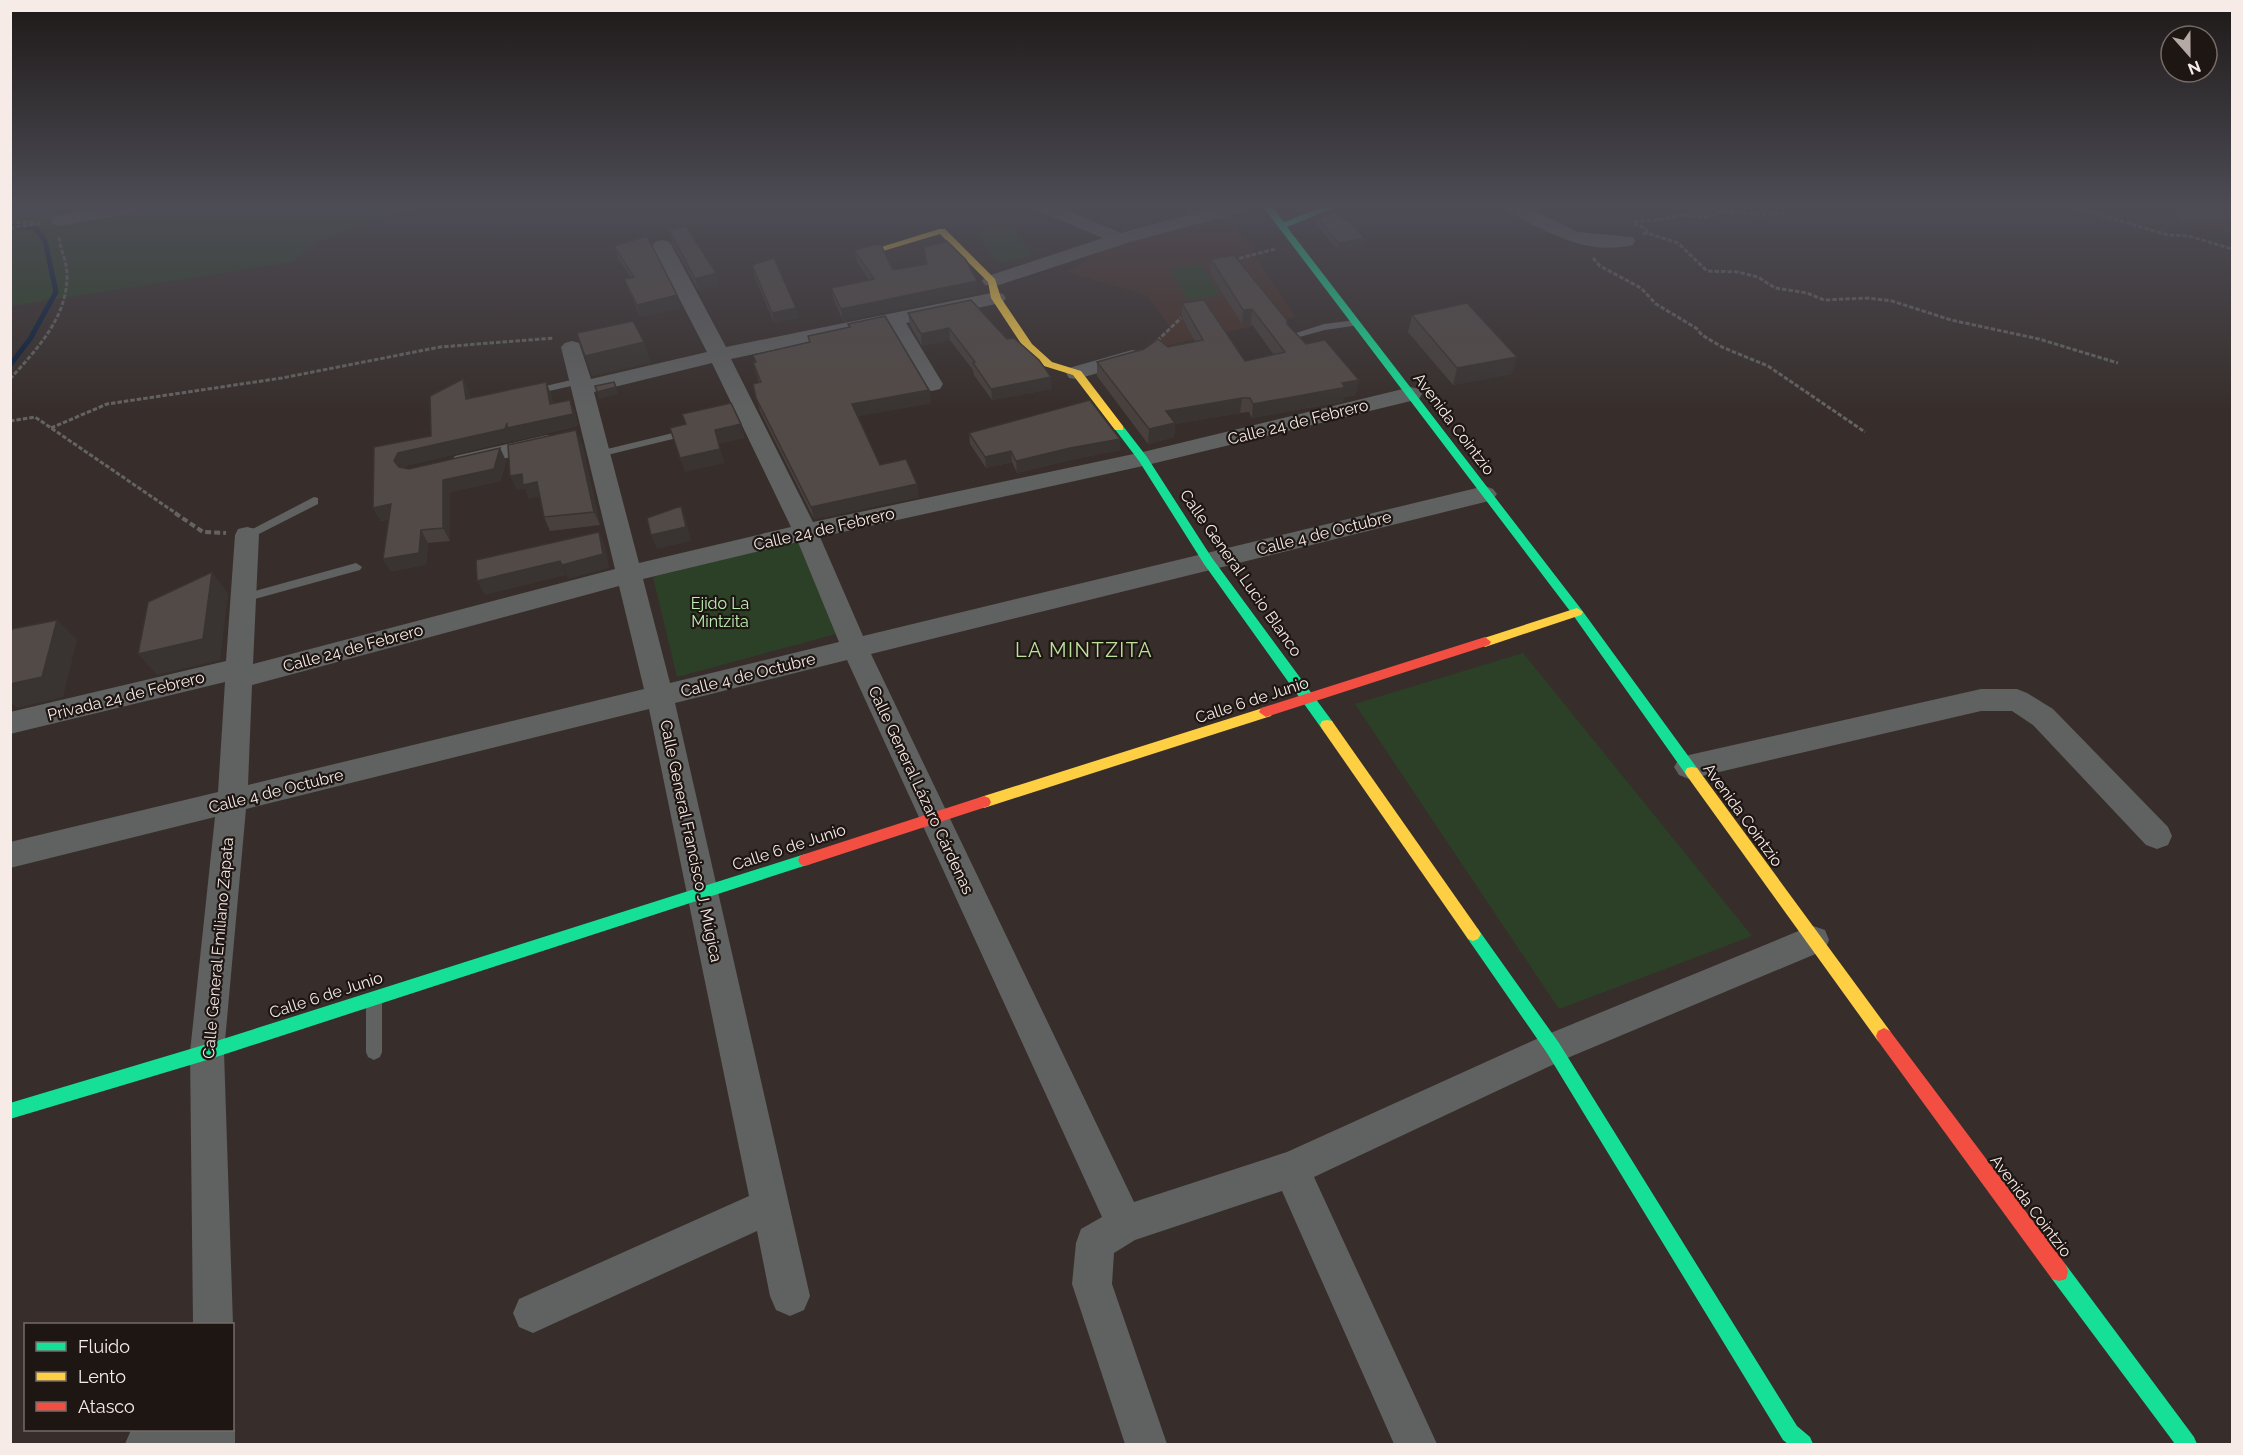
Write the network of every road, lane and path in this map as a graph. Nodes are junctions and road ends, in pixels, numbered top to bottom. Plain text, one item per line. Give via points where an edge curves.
1 (68, 276) edge
2 (678, 276) edge
3 (982, 276) edge
4 (1029, 276) edge
5 (1320, 276) edge
6 (1618, 276) edge
7 (1754, 276) edge
8 (994, 290) junction
9 (1180, 318) dead end
10 (894, 319) junction
11 (1356, 323) junction
12 (1292, 336) edge
13 (572, 347) joint
14 (1150, 347) joint
15 (719, 355) junction
16 (2118, 363) dead end
17 (1077, 374) junction
18 (10, 379) edge
19 (932, 384) dead end
20 (581, 385) junction
21 (1411, 394) junction
22 (516, 396) edge
23 (10, 421) edge
24 (51, 428) junction
25 (1865, 432) dead end
26 (677, 435) edge
27 (596, 443) junction
28 (1143, 459) junction
29 (437, 467) edge
30 (1485, 494) junction
31 (314, 501) dead end
32 (806, 532) junction
33 (247, 535) junction
34 (1208, 561) junction
35 (356, 567) dead end
36 (630, 574) junction
37 (244, 598) junction
38 (1577, 612) junction
39 (855, 648) junction
40 (240, 673) junction
41 (660, 696) junction
42 (1309, 699) junction
43 (10, 723) edge
44 (1689, 767) junction
45 (232, 801) junction
46 (934, 818) junction
47 (2157, 836) dead end
48 (10, 855) edge
49 (703, 892) junction
50 (1813, 940) junction
51 (374, 997) junction
52 (1553, 1048) junction
53 (207, 1052) junction
54 (374, 1052) dead end
55 (10, 1111) edge
56 (1291, 1168) junction
57 (770, 1206) junction
58 (1125, 1224) junction
59 (790, 1296) dead end
60 (533, 1313) dead end
61 (213, 1323) edge
62 (180, 1431) edge
63 (146, 1444) edge
64 (1146, 1444) edge
65 (1416, 1444) edge
66 (1803, 1444) edge
67 (2187, 1444) edge

1 - 18 path via 65,304 44,340
2 - 15 street, Calle General Lázaro Cárdenas
3 - 8 street
4 - 8 street
5 - 11 street, Avenida Cointzio
6 - 25 path via 1641,288 1656,304 1702,335 1768,366
7 - 16 path via 1775,288 1824,300 1892,301
8 - 10 street
8 - 17 street via 1028,346 1048,364
9 - 14 path
10 - 15 street
10 - 19 street
11 - 12 lane
11 - 21 street, Avenida Cointzio
13 - 20 street, Calle General Francisco J. Múgica
13 - 24 path via 563,338 440,347 282,378 107,404
14 - 17 street via 1135,356
15 - 20 street
15 - 32 street, Calle General Lázaro Cárdenas
17 - 28 street, Calle General Lucio Blanco
20 - 22 lane
20 - 27 street, Calle General Francisco J. Múgica
21 - 28 street, Calle 24 de Febrero
21 - 30 street, Avenida Cointzio
23 - 24 path via 35,417
24 - 33 path via 203,532
26 - 27 lane
27 - 29 street
27 - 36 street, Calle General Francisco J. Múgica
28 - 32 street, Calle 24 de Febrero
28 - 34 street, Calle General Lucio Blanco
30 - 34 street, Calle 4 de Octubre
30 - 38 street, Avenida Cointzio
31 - 33 lane
32 - 36 street, Calle 24 de Febrero
32 - 39 street, Calle General Lázaro Cárdenas
33 - 37 street, Calle General Emiliano Zapata
34 - 39 street, Calle 4 de Octubre
34 - 42 street, Calle General Lucio Blanco
35 - 37 lane
36 - 40 street, Calle 24 de Febrero
36 - 41 street, Calle General Francisco J. Múgica
37 - 40 street, Calle General Emiliano Zapata
38 - 42 street, Calle 6 de Junio
38 - 44 street, Avenida Cointzio
39 - 41 street, Calle 4 de Octubre
39 - 46 street, Calle General Lázaro Cárdenas
40 - 43 street, Privada 24 de Febrero
40 - 45 street, Calle General Emiliano Zapata
41 - 45 street, Calle 4 de Octubre
41 - 49 street, Calle General Francisco J. Múgica
42 - 46 street, Calle 6 de Junio
42 - 52 street, Calle General Lucio Blanco
44 - 47 street via 1981,700 2017,700 2043,717
44 - 50 street, Avenida Cointzio
45 - 48 street, Calle 4 de Octubre
45 - 53 street, Calle General Emiliano Zapata
46 - 49 street, Calle 6 de Junio
46 - 58 street, Calle General Lázaro Cárdenas
49 - 51 street, Calle 6 de Junio
49 - 57 street, Calle General Francisco J. Múgica
50 - 52 street
50 - 67 street, Avenida Cointzio
51 - 53 street, Calle 6 de Junio
51 - 54 lane
52 - 56 street
52 - 66 street, Calle General Lucio Blanco via 1790,1433
53 - 55 street, Calle 6 de Junio
53 - 61 street, Calle General Emiliano Zapata
56 - 58 street
56 - 65 street
57 - 59 street, Calle General Francisco J. Múgica
57 - 60 street
58 - 64 street via 1095,1243 1092,1284
62 - 63 street

